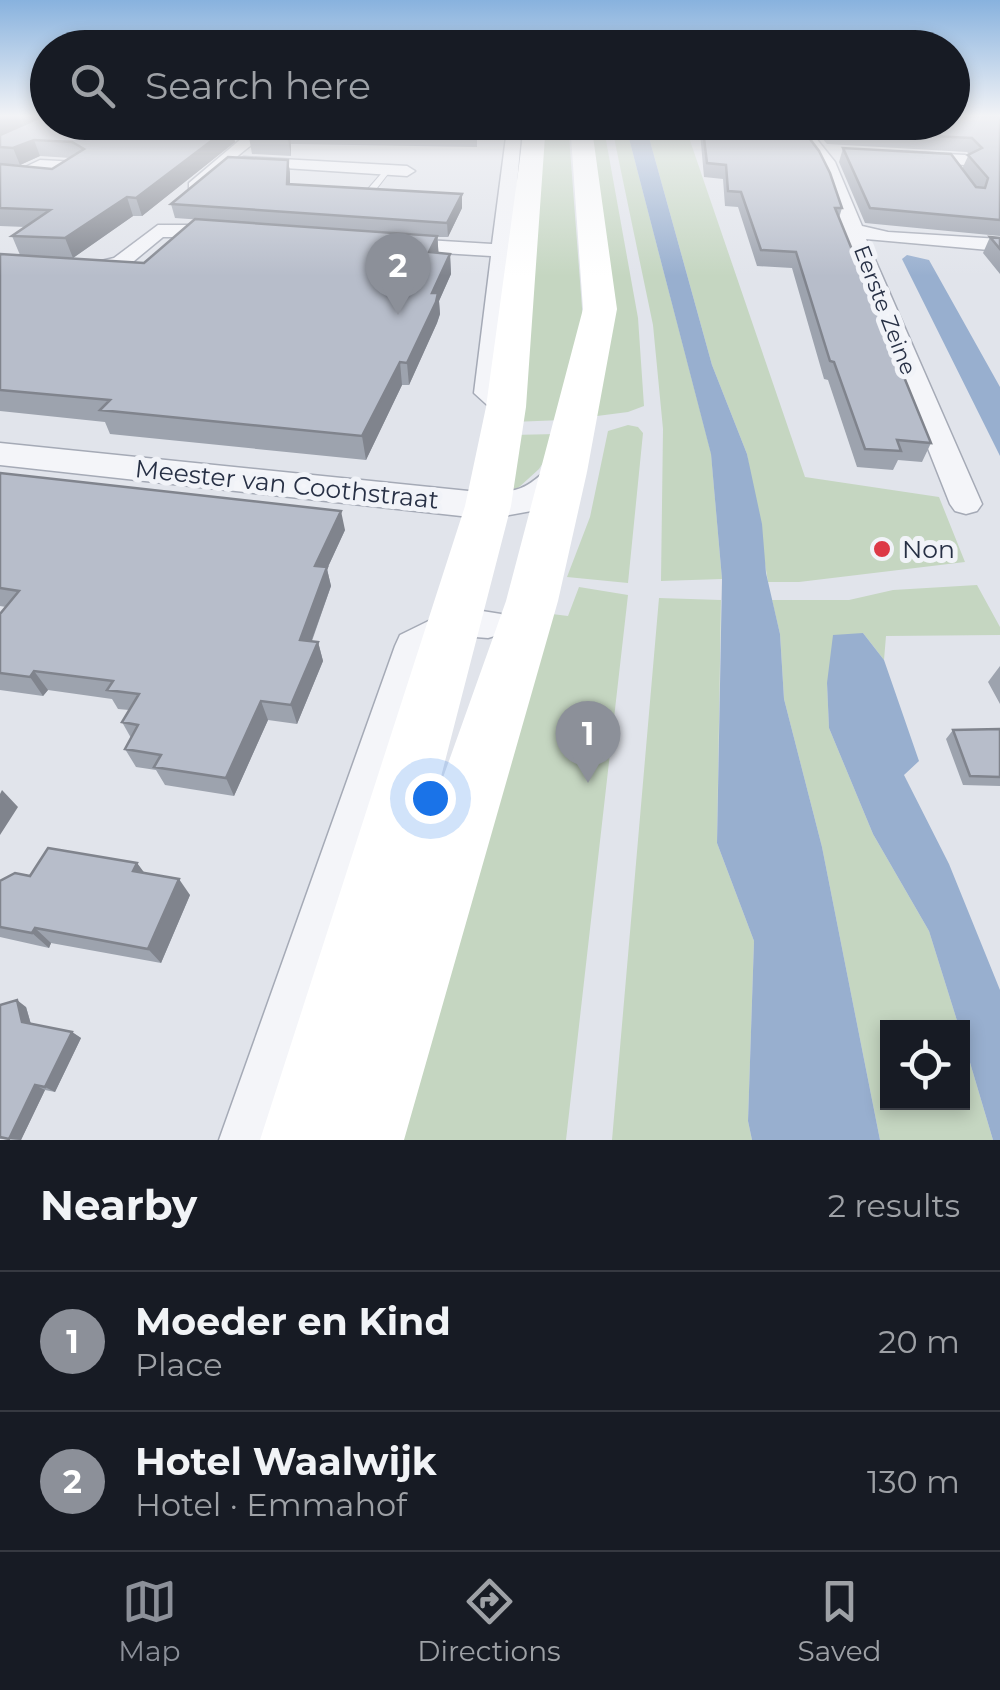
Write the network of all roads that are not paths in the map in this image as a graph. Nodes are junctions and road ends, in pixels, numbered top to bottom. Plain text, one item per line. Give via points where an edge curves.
1 (217, 169) edge
2 (373, 169) edge
3 (511, 169) edge
4 (531, 169) edge
5 (585, 169) edge
6 (832, 169) edge
7 (387, 170) junction
8 (408, 170) dead end
9 (0, 172) edge
10 (24, 174) edge
11 (364, 199) edge
12 (854, 230) junction
13 (158, 231) junction
14 (246, 231) edge
15 (380, 243) edge
16 (1000, 245) edge
17 (504, 251) junction
18 (0, 265) edge
19 (506, 407) junction
20 (0, 454) edge
21 (565, 472) junction
22 (966, 504) dead end
23 (488, 506) junction
24 (472, 622) junction
25 (408, 984) junction
26 (249, 1140) edge
27 (304, 1140) edge
28 (360, 1140) edge

1 - 13 street via 153,223
2 - 7 street
3 - 17 street
4 - 19 main road
5 - 21 main road via 600,309
6 - 12 street, Eerste Zeine
7 - 8 street
7 - 11 lane
9 - 10 street
12 - 16 street
12 - 22 street, Eerste Zeine
13 - 14 street
13 - 18 street via 121,262 97,268
15 - 17 street
17 - 19 street via 486,394
19 - 23 main road
20 - 23 street, Meester van Coothstraat
21 - 23 street, Meester van Coothstraat via 534,499
21 - 25 main road via 532,601
23 - 24 main road
24 - 25 main road
24 - 26 street via 414,646
24 - 27 main road
25 - 28 main road

